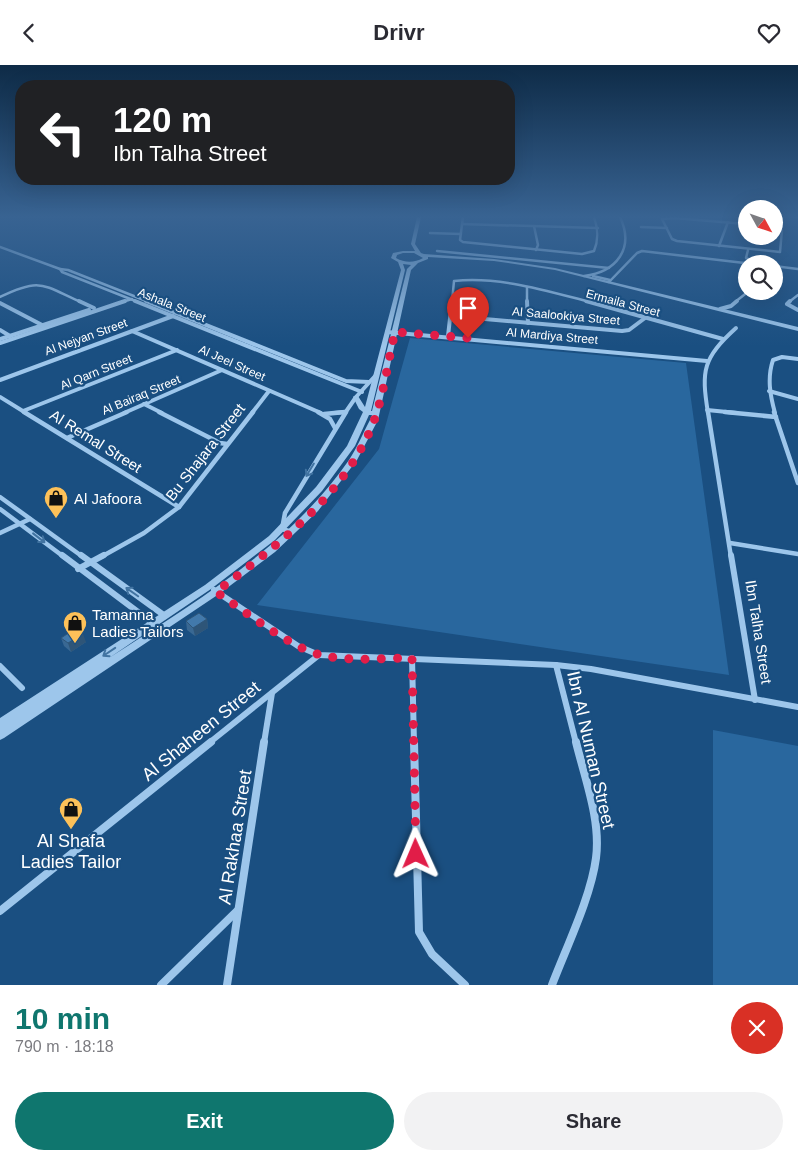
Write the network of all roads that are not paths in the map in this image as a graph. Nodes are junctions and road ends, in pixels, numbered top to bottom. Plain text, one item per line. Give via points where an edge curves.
1 (35, 260) edge
2 (397, 260) edge
3 (419, 260) edge
4 (480, 260) edge
5 (485, 260) edge
6 (527, 260) edge
7 (618, 260) edge
8 (630, 260) edge
9 (720, 260) edge
10 (400, 262) junction
11 (738, 262) edge
12 (416, 263) junction
13 (783, 267) edge
14 (608, 268) junction
15 (60, 269) junction
16 (798, 269) edge
17 (587, 276) junction
18 (610, 281) junction
19 (527, 287) junction
20 (798, 295) edge
21 (0, 297) edge
22 (126, 297) junction
23 (132, 297) junction
24 (740, 300) edge
25 (0, 303) edge
26 (94, 308) junction
27 (730, 309) junction
28 (798, 310) edge
29 (178, 314) junction
30 (172, 316) junction
31 (451, 316) junction
32 (645, 318) junction
33 (528, 323) junction
34 (43, 325) junction
35 (48, 327) junction
36 (736, 328) dead end
37 (0, 330) edge
38 (798, 330) edge
39 (132, 331) junction
40 (391, 332) junction
41 (10, 336) junction
42 (448, 336) junction
43 (0, 339) edge
44 (723, 339) junction
45 (0, 343) edge
46 (176, 350) junction
47 (798, 359) edge
48 (706, 361) junction
49 (222, 370) junction
50 (376, 375) junction
51 (0, 380) edge
52 (369, 382) junction
53 (269, 391) junction
54 (769, 391) junction
55 (359, 395) junction
56 (0, 397) edge
57 (798, 399) edge
58 (144, 404) junction
59 (707, 410) junction
60 (23, 411) junction
61 (377, 411) junction
62 (346, 412) junction
63 (367, 412) junction
64 (323, 414) junction
65 (776, 417) junction
66 (335, 427) junction
67 (67, 438) junction
68 (227, 445) junction
69 (798, 483) edge
70 (0, 497) edge
71 (179, 507) junction
72 (0, 509) edge
73 (30, 519) junction
74 (20, 523) junction
75 (282, 529) junction
76 (292, 532) junction
77 (0, 533) edge
78 (730, 543) junction
79 (798, 554) edge
80 (90, 563) junction
81 (78, 569) junction
82 (212, 589) junction
83 (168, 618) junction
84 (156, 625) junction
85 (319, 655) junction
86 (412, 658) junction
87 (556, 665) junction
88 (0, 666) edge
89 (22, 688) dead end
90 (272, 693) junction
91 (755, 700) junction
92 (798, 707) edge
93 (0, 724) edge
94 (0, 735) edge
95 (239, 910) junction
96 (0, 911) edge
97 (161, 985) edge
98 (227, 985) edge
99 (465, 985) edge
100 (552, 985) edge

1 - 15 street
2 - 10 street
3 - 12 street
4 - 38 street via 553,270
5 - 17 street via 523,263
6 - 14 street
7 - 14 street
8 - 18 street
9 - 11 street
10 - 12 street
10 - 40 street via 402,270
12 - 40 street via 409,269
13 - 16 street
14 - 17 street
15 - 22 street, Ashala Street
15 - 23 street, Ashala Street
17 - 18 street
18 - 27 street
19 - 31 street, Ermaila Street via 478,279 456,280
19 - 32 street, Ermaila Street
19 - 33 street
20 - 28 street via 787,304
21 - 26 street via 23,286 39,284
22 - 23 street, Ashala Street
22 - 26 street
23 - 29 street, Ashala Street
23 - 30 street, Ashala Street
23 - 35 street
24 - 27 street
25 - 34 street
26 - 34 street
27 - 38 street
29 - 30 street, Al Nejyan Street
29 - 52 street, Ashala Street via 346,381
30 - 39 street, Al Nejyan Street
30 - 55 street, Ashala Street
31 - 33 street, Al Saalookiya Street
31 - 42 street, Ermaila Street
32 - 33 street, Al Saalookiya Street via 629,330 622,331
32 - 44 street, Ermaila Street
34 - 35 street
34 - 41 street
35 - 45 street
36 - 44 street
37 - 41 street
39 - 46 street, Al Jeel Street
39 - 51 street, Al Nejyan Street
40 - 42 street, Al Mardiya Street
40 - 50 street
40 - 61 street
41 - 43 street
42 - 48 street, Al Mardiya Street
44 - 48 street
46 - 49 street, Al Jeel Street
46 - 60 street, Al Qarn Street
47 - 54 street via 782,357 773,360
48 - 59 street, Ibn Talha Street via 703,383
49 - 53 street, Al Jeel Street
49 - 58 street, Al Bairaq Street
50 - 52 street
50 - 63 street
52 - 55 street
53 - 64 street, Al Jeel Street
53 - 68 street, Bu Shajara Street
54 - 57 street
54 - 65 street
55 - 62 street
55 - 63 street via 361,408
56 - 60 street, Al Remal Street
58 - 67 street, Al Bairaq Street
58 - 68 street
59 - 65 street
59 - 78 street, Ibn Talha Street
60 - 67 street, Al Remal Street
61 - 63 street
61 - 76 street via 360,449 345,471
62 - 64 street, Al Jeel Street
62 - 66 street
63 - 75 street via 356,438 333,473
64 - 66 street, Al Jeel Street
65 - 69 street
66 -> 75 street via 284,513
67 - 71 street, Al Remal Street
68 - 71 street, Bu Shajara Street
70 - 73 street
71 - 80 street, Bu Shajara Street via 146,532
72 - 74 street
73 - 74 street
73 - 80 street
74 - 77 street
74 -> 81 street
75 - 76 street
75 - 82 street
76 - 82 street
78 - 79 street
78 - 91 street, Ibn Talha Street
80 - 81 street, Bu Shajara Street
83 -> 80 street
81 - 84 street
82 - 83 street
82 - 85 street via 298,646
83 - 84 street
84 -> 93 street
84 - 94 street
85 - 86 street, Ibn Talha Street
85 - 90 street, Al Shaheen Street
86 - 87 street, Ibn Talha Street
86 - 99 street via 419,932 439,962
87 - 91 street, Ibn Talha Street
87 - 100 street, Ibn Al Numan Street via 592,807 596,858 590,886
88 - 89 street
90 - 95 street, Al Rakhaa Street
90 - 96 street, Al Shaheen Street
91 - 92 street
95 - 97 street
95 - 98 street, Al Rakhaa Street

